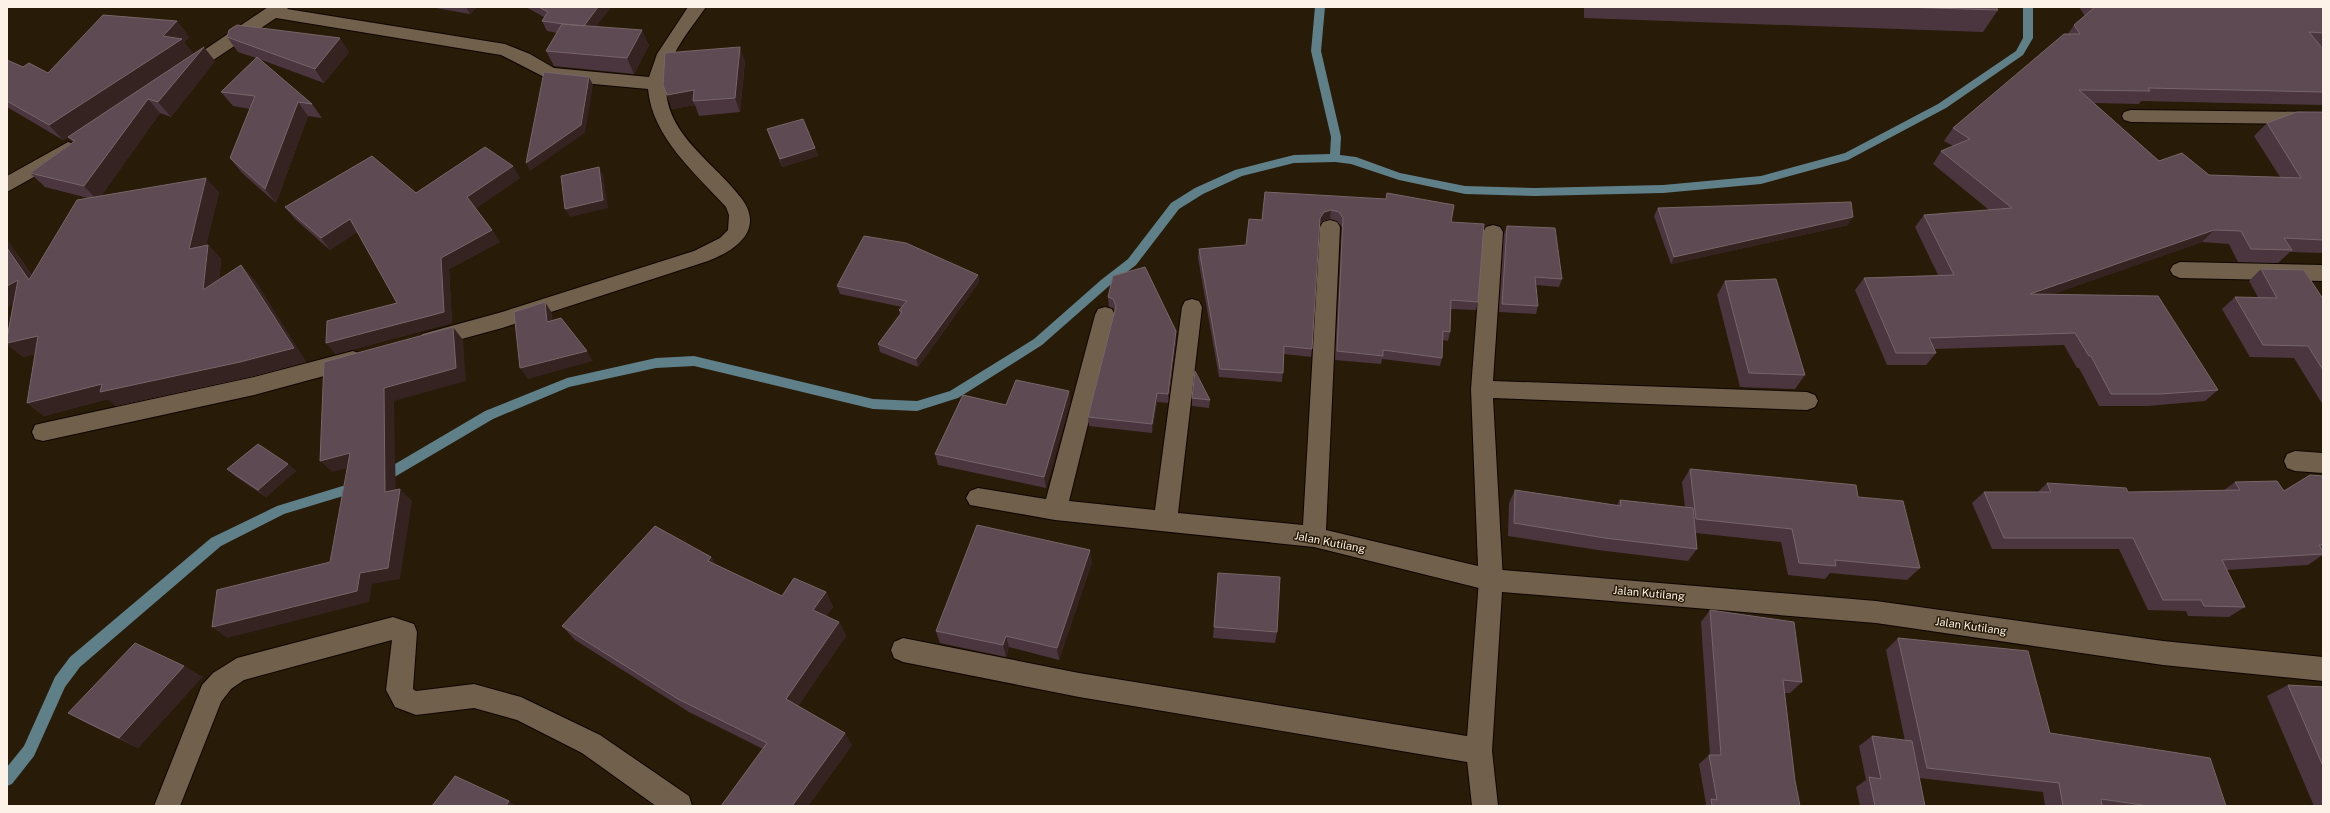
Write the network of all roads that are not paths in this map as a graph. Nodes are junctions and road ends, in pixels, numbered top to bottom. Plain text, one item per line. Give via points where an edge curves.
1 (697, 7) edge
2 (277, 9) edge
3 (170, 82) edge
4 (656, 84) junction
5 (2131, 116) dead end
6 (2323, 118) edge
7 (86, 138) edge
8 (7, 185) edge
9 (1330, 227) dead end
10 (1493, 232) dead end
11 (2180, 270) dead end
12 (2323, 273) edge
13 (1192, 307) dead end
14 (1105, 315) dead end
15 (412, 344) edge
16 (374, 354) edge
17 (1482, 389) junction
18 (1807, 401) dead end
19 (43, 432) dead end
20 (2295, 461) dead end
21 (2323, 462) edge
22 (978, 498) dead end
23 (1055, 510) junction
24 (1165, 520) junction
25 (1314, 537) junction
26 (1491, 580) junction
27 (903, 650) dead end
28 (2323, 669) edge
29 (1479, 751) junction
30 (167, 806) edge
31 (679, 806) edge
32 (1485, 806) edge

1 - 4 street via 663,62
2 - 3 street
2 - 4 street via 431,39 505,50 550,74
4 - 15 street via 658,104 676,137 735,204 741,217 737,233 726,247 502,320
5 - 6 street
7 - 8 street
9 - 25 street
10 - 17 street
11 - 12 street
13 - 24 street
14 - 23 street
16 - 19 street via 254,386
17 - 18 street
17 - 26 street
20 - 21 street
22 - 23 street, Jalan Kutilang
23 - 24 street, Jalan Kutilang
24 - 25 street, Jalan Kutilang
25 - 26 street, Jalan Kutilang
26 - 28 street, Jalan Kutilang via 1876,612 2163,652
26 - 29 street
27 - 29 street via 1079,685
29 - 32 street
30 - 31 street via 211,694 222,681 238,670 393,628 405,632 399,690 404,698 416,702 474,696 521,709 591,744

